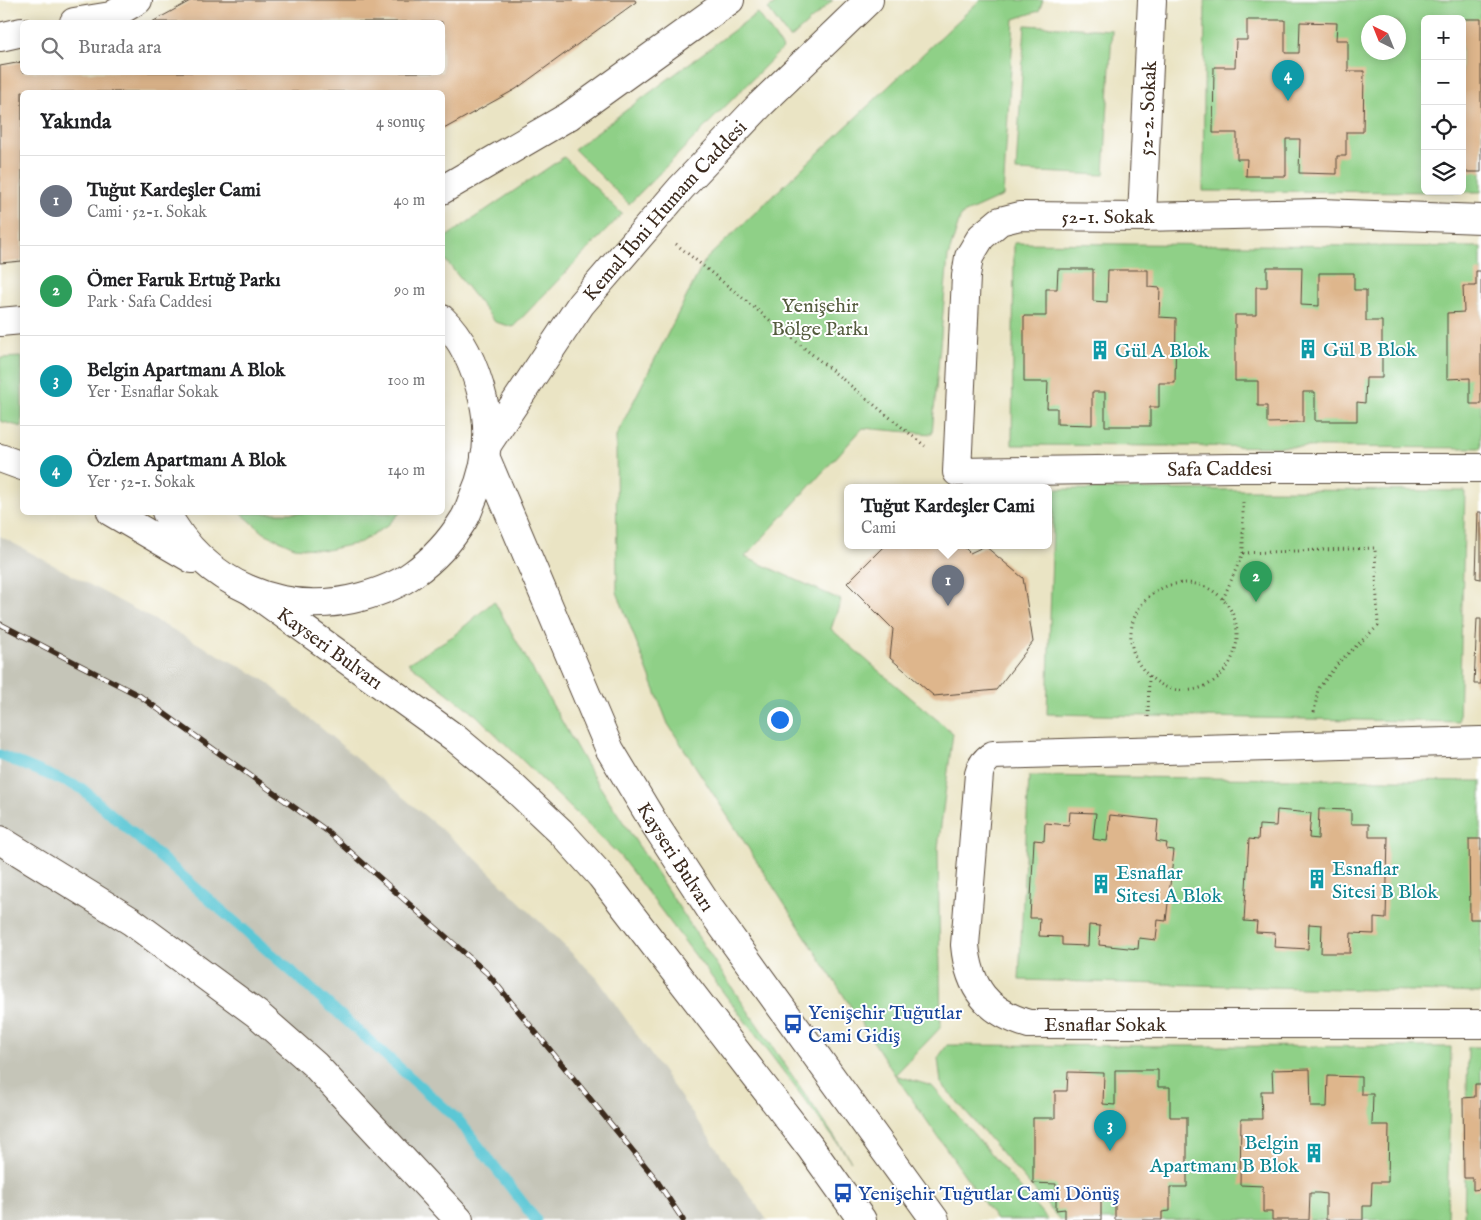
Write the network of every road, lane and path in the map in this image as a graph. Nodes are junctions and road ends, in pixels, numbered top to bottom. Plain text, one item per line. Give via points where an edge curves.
1 (138, 0) edge
2 (869, 0) edge
3 (1152, 0) edge
4 (718, 3) edge
5 (86, 20) edge
6 (20, 32) edge
7 (0, 37) edge
8 (445, 188) edge
9 (1142, 217) junction
10 (1481, 218) edge
11 (651, 223) junction
12 (20, 320) edge
13 (0, 322) edge
14 (445, 323) edge
15 (486, 450) junction
16 (0, 458) edge
17 (20, 465) edge
18 (1242, 468) junction
19 (1481, 468) edge
20 (957, 472) junction
21 (116, 515) edge
22 (168, 515) edge
23 (1243, 553) junction
24 (240, 586) junction
25 (1223, 599) junction
26 (1148, 676) junction
27 (1481, 741) edge
28 (1309, 746) junction
29 (1147, 750) junction
30 (0, 840) edge
31 (1481, 1024) edge
32 (459, 1220) edge
33 (862, 1220) edge
34 (936, 1220) edge

1 - 5 street via 111,16
2 - 11 street, Kemal İbni Humam Caddesi via 761,104
3 - 9 street, 52-2. Sokak
4 - 8 street via 569,116
6 - 7 street
9 - 10 street, 52-1. Sokak via 1320,214
9 - 20 street, 52-1. Sokak via 1020,216 1000,221 981,237 969,258 966,276
11 - 15 street, Kemal İbni Humam Caddesi via 581,304
11 - 20 path
12 - 13 street
14 - 15 street via 464,348 478,379 486,412
15 - 24 street via 480,483 465,518 442,549 413,575 379,592 342,602 303,604 266,597
15 - 34 street, Kayseri Bulvarı via 615,758 710,908
16 - 17 street
18 - 19 street, Safa Caddesi
18 - 20 street, Safa Caddesi
18 - 23 path
21 - 24 street
22 - 24 street via 175,529 200,558
23 - 25 path
23 - 28 path via 1375,548 1378,626 1340,661 1318,690
24 - 33 street, Kayseri Bulvarı via 455,738 561,832 601,876 810,1147
25 - 26 path via 1235,619 1237,642 1233,658 1222,674 1203,686 1184,690 1168,688
25 - 26 path via 1205,587 1182,583 1160,588 1142,602 1132,624 1132,647 1135,658
26 - 29 path
27 - 28 street
28 - 29 street
29 - 31 street, Esnaflar Sokak via 1001,754 987,759 981,766 965,945 971,978 992,1006 1029,1024
30 - 32 street via 131,921 257,1014 315,1065

